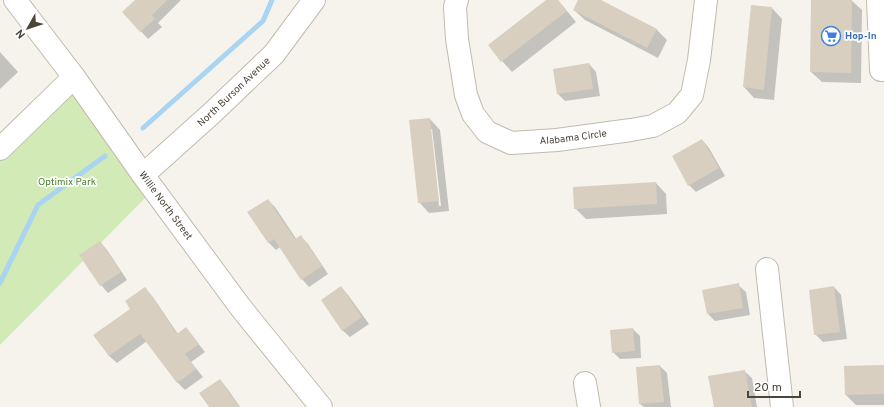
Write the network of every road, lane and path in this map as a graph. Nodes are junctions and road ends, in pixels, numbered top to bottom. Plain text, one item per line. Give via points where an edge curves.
1 (16, 0) edge
2 (314, 0) edge
3 (457, 0) edge
4 (706, 0) edge
5 (878, 0) edge
6 (884, 70) edge
7 (74, 77) junction
8 (0, 149) edge
9 (143, 175) junction
10 (767, 269) dead end
11 (585, 383) dead end
12 (321, 407) edge
13 (589, 407) edge
14 (782, 407) edge

1 - 7 street, Willie North Street
2 - 9 street, North Burson Avenue via 274,54
3 - 4 street, Alabama Circle via 457,39 466,95 473,114 487,132 511,143 631,130 653,126 677,113 692,95
5 - 6 street via 881,70
7 - 8 street
7 - 9 street, Willie North Street
9 - 12 street, Willie North Street via 241,308
10 - 14 street
11 - 13 street

